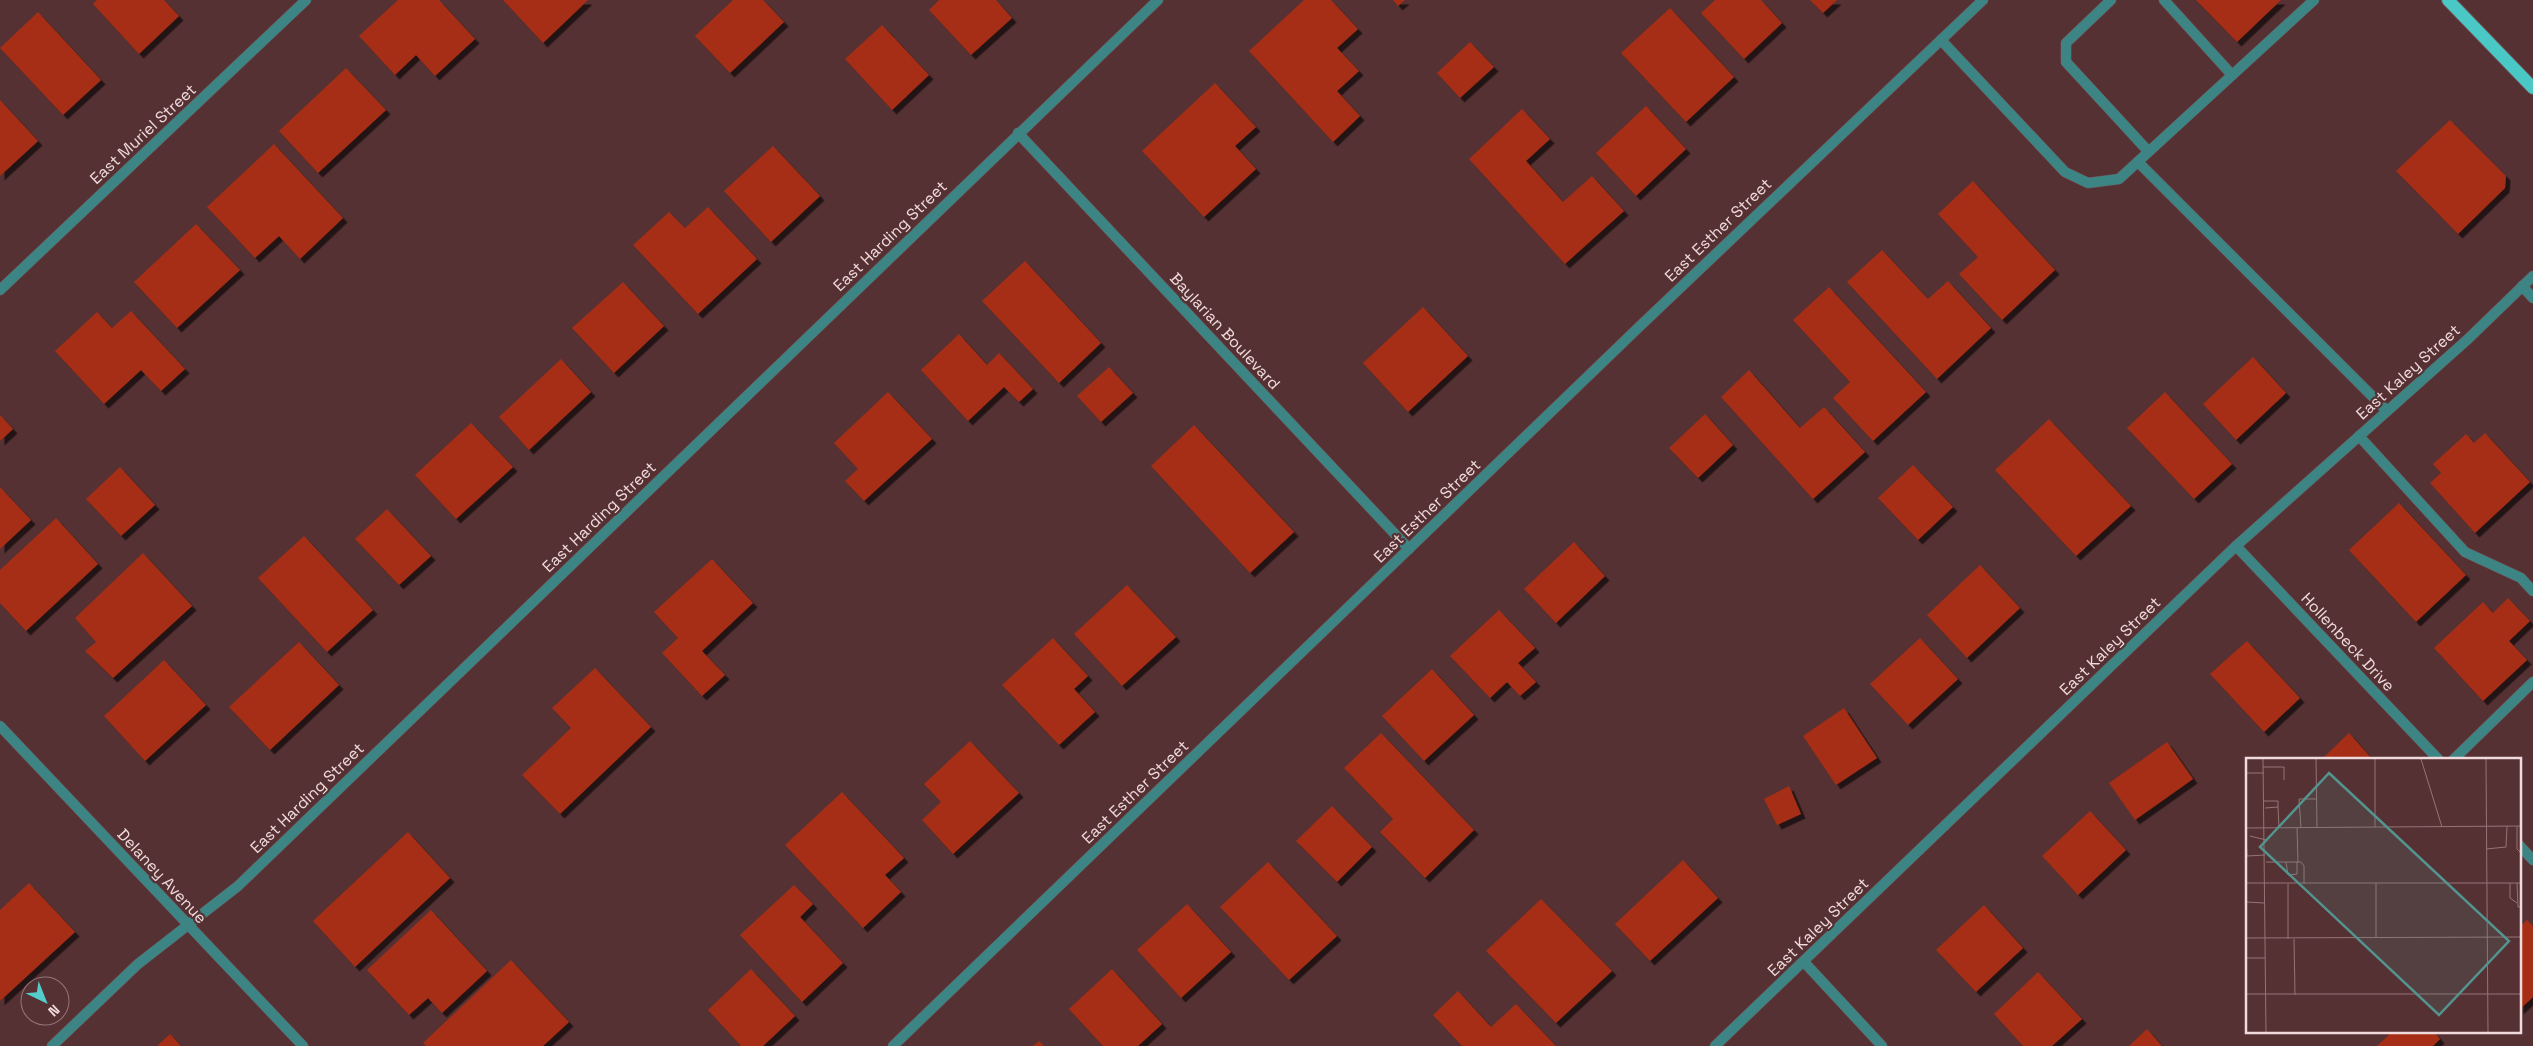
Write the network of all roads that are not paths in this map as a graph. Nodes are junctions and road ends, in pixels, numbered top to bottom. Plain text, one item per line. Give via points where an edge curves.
1 (306, 0) edge
2 (1158, 0) edge
3 (1983, 0) edge
4 (2111, 0) edge
5 (2164, 0) edge
6 (2314, 0) edge
7 (2448, 0) edge
8 (1941, 40) junction
9 (2232, 75) junction
10 (2533, 88) edge
11 (1018, 133) junction
12 (2148, 151) junction
13 (2138, 162) junction
14 (2533, 276) edge
15 (2522, 286) junction
16 (0, 290) edge
17 (2533, 298) edge
18 (2387, 411) junction
19 (2359, 436) junction
20 (2236, 546) junction
21 (1409, 549) junction
22 (2533, 591) edge
23 (2533, 682) edge
24 (0, 726) edge
25 (2437, 758) edge
26 (2455, 758) edge
27 (2520, 846) edge
28 (2533, 860) edge
29 (188, 925) junction
30 (1804, 962) junction
31 (52, 1046) edge
32 (303, 1046) edge
33 (892, 1046) edge
34 (1715, 1046) edge
35 (1882, 1046) edge

1 - 16 street, East Muriel Street
2 - 11 street, East Harding Street
3 - 8 street, East Esther Street
4 - 12 street via 2066,43 2066,62
5 - 9 street
6 - 9 street
7 - 10 main road
8 - 13 street via 2065,172 2088,183 2119,179
8 - 21 street, East Esther Street
9 - 12 street
11 - 21 street, Baylarian Boulevard
11 - 29 street, East Harding Street via 245,879
12 - 13 street
13 - 18 street
14 - 15 street, East Kaley Street
15 - 17 street
15 - 18 street, East Kaley Street
18 - 19 street, East Kaley Street
19 - 20 street, East Kaley Street
19 - 22 street via 2465,552 2521,578
20 - 25 street, Hollenbeck Drive
20 - 30 street, East Kaley Street
21 - 33 street, East Esther Street
23 - 26 street
24 - 29 street, Delaney Avenue
27 - 28 street
29 - 31 street, East Harding Street via 138,964
29 - 32 street, Delaney Avenue
30 - 34 street, East Kaley Street
30 - 35 street

